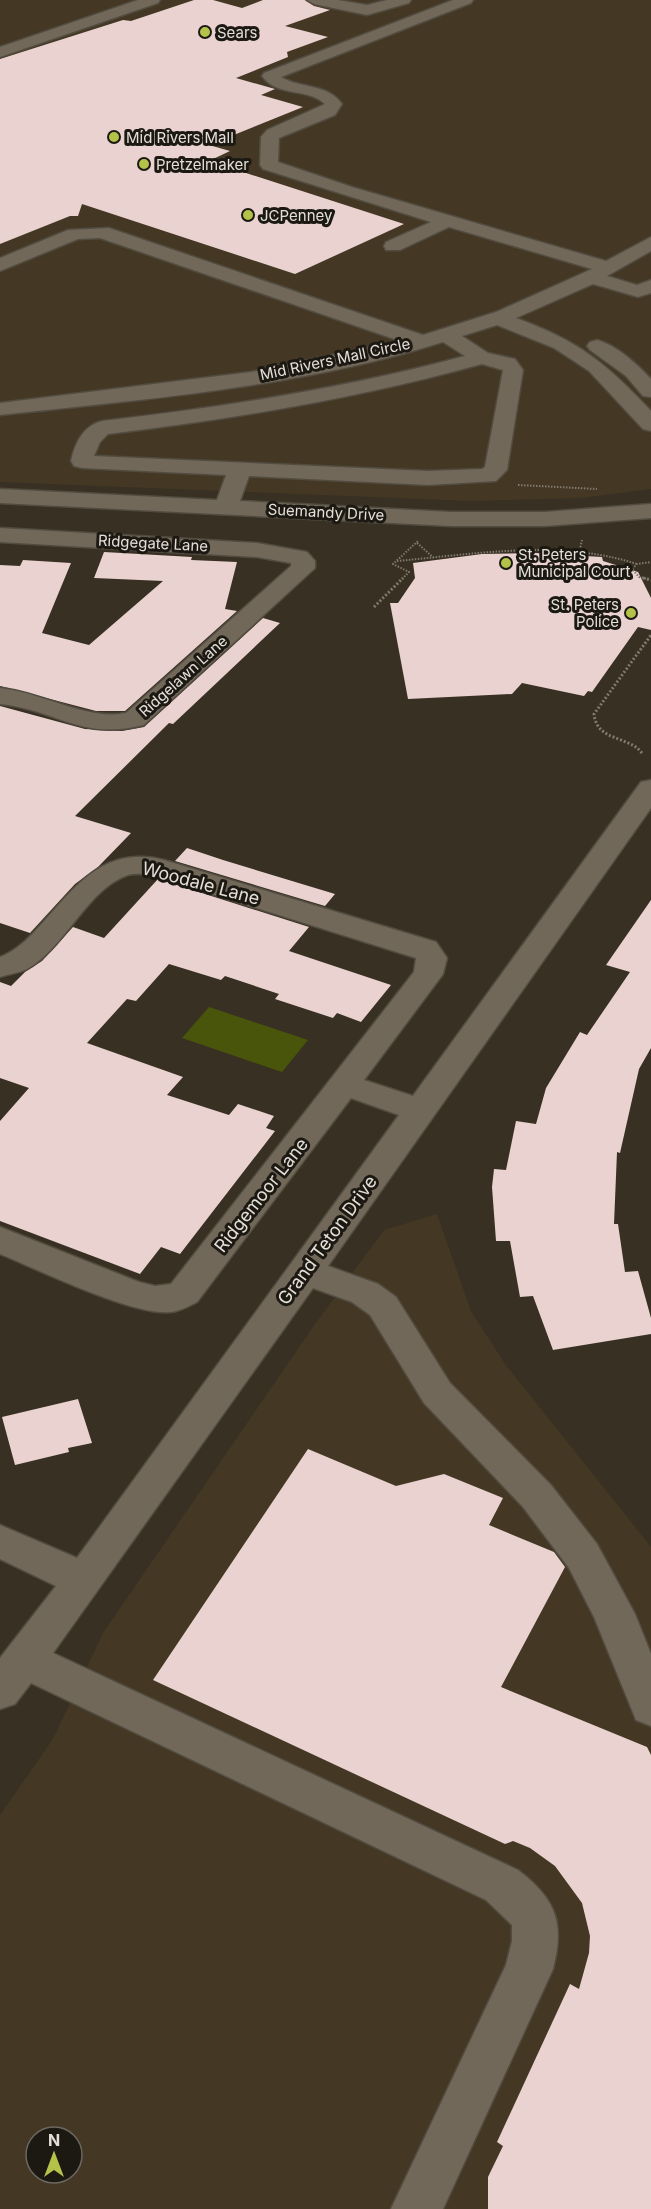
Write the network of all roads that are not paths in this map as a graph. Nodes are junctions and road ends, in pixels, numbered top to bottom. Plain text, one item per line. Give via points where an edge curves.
1 (153, 0) edge
2 (314, 0) edge
3 (404, 0) edge
4 (466, 0) edge
5 (0, 52) edge
6 (447, 221) junction
7 (651, 243) edge
8 (393, 246) dead end
9 (0, 265) edge
10 (609, 268) junction
11 (589, 278) junction
12 (651, 286) edge
13 (518, 308) junction
14 (497, 318) junction
15 (444, 334) junction
16 (420, 340) junction
17 (482, 358) junction
18 (651, 391) edge
19 (124, 395) junction
20 (0, 409) edge
21 (651, 424) edge
22 (133, 425) junction
23 (240, 469) junction
24 (1, 499) edge
25 (226, 507) junction
26 (651, 511) edge
27 (0, 535) edge
28 (303, 561) joint
29 (0, 696) edge
30 (651, 788) edge
31 (431, 956) joint
32 (0, 967) edge
33 (346, 1085) junction
34 (420, 1110) junction
35 (0, 1240) edge
36 (305, 1271) junction
37 (0, 1541) edge
38 (84, 1580) junction
39 (11, 1675) edge
40 (651, 1707) edge
41 (417, 2209) edge

1 - 5 street
2 - 3 street via 368,10
4 - 6 street via 270,76 327,97 334,104 329,111 273,134 268,165
6 - 8 street
6 - 10 street
7 - 10 street, Mid Rivers Mall Circle
9 - 16 street via 75,234 102,232
10 - 11 street, Mid Rivers Mall Circle
11 - 12 street via 638,291
11 - 13 street, Mid Rivers Mall Circle
13 - 14 street, Mid Rivers Mall Circle
13 - 18 street via 606,351
14 - 15 street, Mid Rivers Mall Circle
14 - 21 street via 528,328 597,367
15 - 16 street, Mid Rivers Mall Circle
15 - 17 street
16 - 19 street, Mid Rivers Mall Circle via 297,370
17 - 22 street via 333,396
17 - 23 street via 508,363 513,370 496,470 488,476 428,478
19 - 20 street, Mid Rivers Mall Circle
19 - 22 street
22 - 23 street via 94,432 81,461
23 - 25 street
24 - 25 street, Suemandy Drive
25 - 26 street, Suemandy Drive via 504,520
27 - 28 street, Ridgegate Lane via 257,550
28 - 29 street, Ridgelawn Lane via 303,568 135,719 124,723 93,722
30 - 34 street, Grand Teton Drive
31 - 32 street, Woodale Lane via 425,949 154,866 134,865 116,869 102,879 31,951 7,967
31 - 33 street, Ridgemoor Lane via 433,963 428,974
33 - 34 street
33 - 35 street, Ridgemoor Lane via 195,1281 171,1299 131,1293
34 - 36 street, Grand Teton Drive
36 - 38 street, Grand Teton Drive
36 - 40 street via 366,1293 383,1306 437,1393 537,1496 583,1556 614,1614
37 - 38 street
38 - 39 street, Grand Teton Drive
39 - 41 street via 502,1886 526,1904 536,1923 536,1944 529,1969

